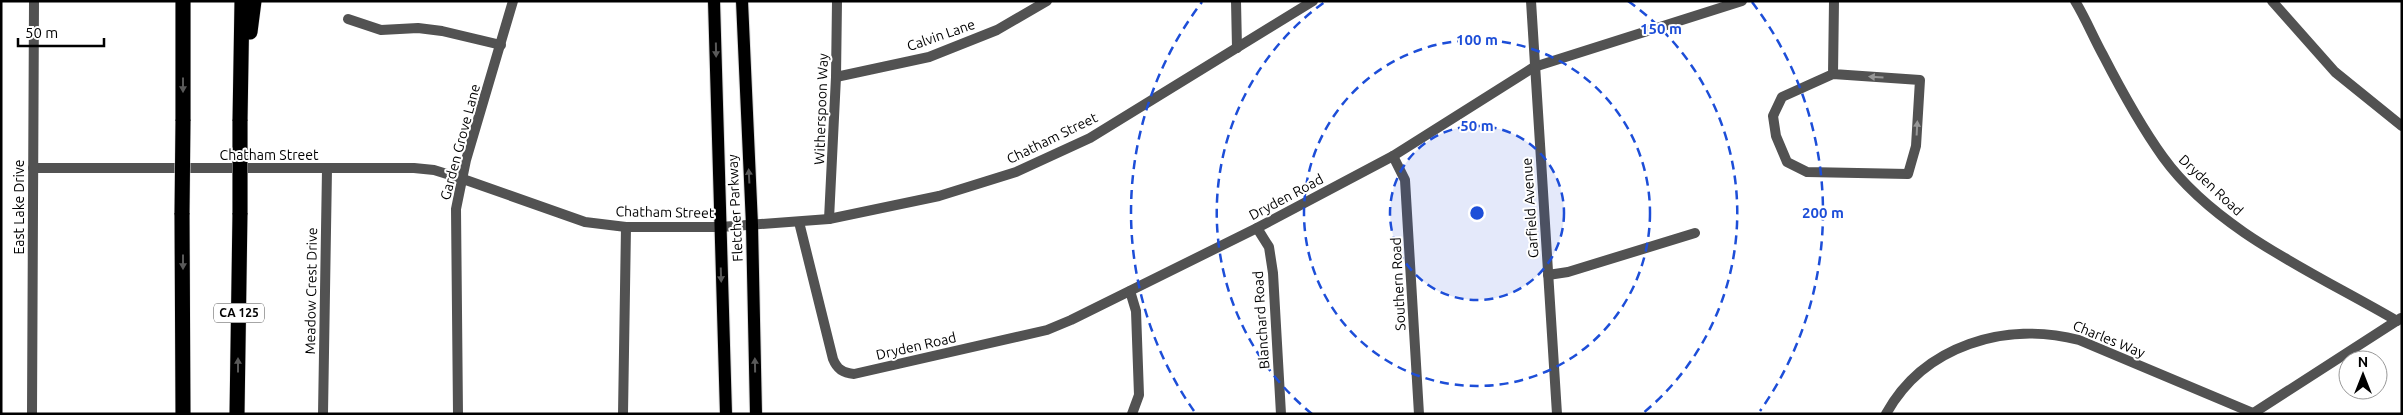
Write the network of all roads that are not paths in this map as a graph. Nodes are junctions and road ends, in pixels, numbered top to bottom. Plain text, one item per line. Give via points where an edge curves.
1 (34, 1) edge
2 (178, 1) edge
3 (183, 1) edge
4 (242, 1) edge
5 (254, 1) edge
6 (514, 1) edge
7 (714, 1) edge
8 (742, 1) edge
9 (837, 1) edge
10 (1047, 1) edge
11 (1236, 1) edge
12 (1313, 1) edge
13 (1531, 1) edge
14 (1742, 1) edge
15 (1834, 1) edge
16 (2075, 1) edge
17 (2272, 1) edge
18 (348, 20) dead end
19 (501, 45) junction
20 (1237, 48) junction
21 (183, 54) junction
22 (1534, 66) junction
23 (1833, 74) junction
24 (836, 76) junction
25 (240, 105) junction
26 (2402, 126) edge
27 (1393, 156) junction
28 (33, 168) junction
29 (327, 169) junction
30 (463, 179) junction
31 (829, 219) junction
32 (799, 222) junction
33 (752, 225) junction
34 (626, 227) junction
35 (720, 227) junction
36 (1257, 228) junction
37 (1695, 234) dead end
38 (1548, 275) junction
39 (1130, 292) junction
40 (2399, 320) edge
41 (2253, 413) edge
42 (32, 414) edge
43 (183, 414) edge
44 (238, 414) edge
45 (323, 414) edge
46 (458, 414) edge
47 (623, 414) edge
48 (726, 414) edge
49 (756, 414) edge
50 (1132, 414) edge
51 (1281, 414) edge
52 (1419, 414) edge
53 (1557, 414) edge
54 (1886, 414) edge

1 - 28 street, East Lake Drive
2 - 21 highway
3 - 21 highway
4 - 25 highway, CA 125
5 - 25 highway
6 - 19 street, Garden Grove Lane
7 -> 35 main road, Fletcher Parkway
33 -> 8 main road, Fletcher Parkway
9 - 24 street, Witherspoon Way
10 - 24 street, Calvin Lane via 997,30 929,57
11 - 20 street
12 - 20 street, Chatham Street
13 - 22 street, Garfield Avenue
14 - 22 street, Dryden Road
15 - 23 street
16 - 40 street, Dryden Road via 2145,132 2173,170 2200,198 2250,236
17 - 26 street via 2335,72
18 - 19 street via 381,30 418,28 442,31
19 - 30 street, Garden Grove Lane
20 - 31 street, Chatham Street via 1090,138 1033,165 939,196
21 -> 43 highway, bridge
22 - 27 street, Dryden Road
22 - 38 street, Garfield Avenue
23 -> 23 street via 1782,97 1773,116 1776,136 1788,162 1807,172 1908,174 1916,146 1920,80
24 - 31 street, Witherspoon Way
44 -> 25 highway, CA 125, bridge
27 - 36 street, Dryden Road
27 - 52 street, Southern Road via 1405,180
28 - 29 street, Chatham Street
28 - 42 street, East Lake Drive
29 - 30 street, Chatham Street via 414,168
29 - 45 street, Meadow Crest Drive
30 - 34 street, Chatham Street via 585,222
30 - 46 street, Garden Grove Lane via 456,209
31 - 32 street, Chatham Street
32 - 33 street, Chatham Street
32 - 39 street, Dryden Road via 833,359 842,371 854,374 1038,332 1072,320
33 - 35 street, Chatham Street
49 -> 33 main road, Fletcher Parkway
34 - 35 street, Chatham Street
34 - 47 street
35 -> 48 main road, Fletcher Parkway
36 - 39 street, Dryden Road
36 - 51 street, Blanchard Road via 1269,247 1273,273
37 - 38 street
38 - 53 street, Garfield Avenue
39 - 50 street via 1136,311 1139,395
40 - 41 street
41 - 54 street, Charles Way via 2079,340 2051,333 2025,332 1989,337 1941,357 1909,383

